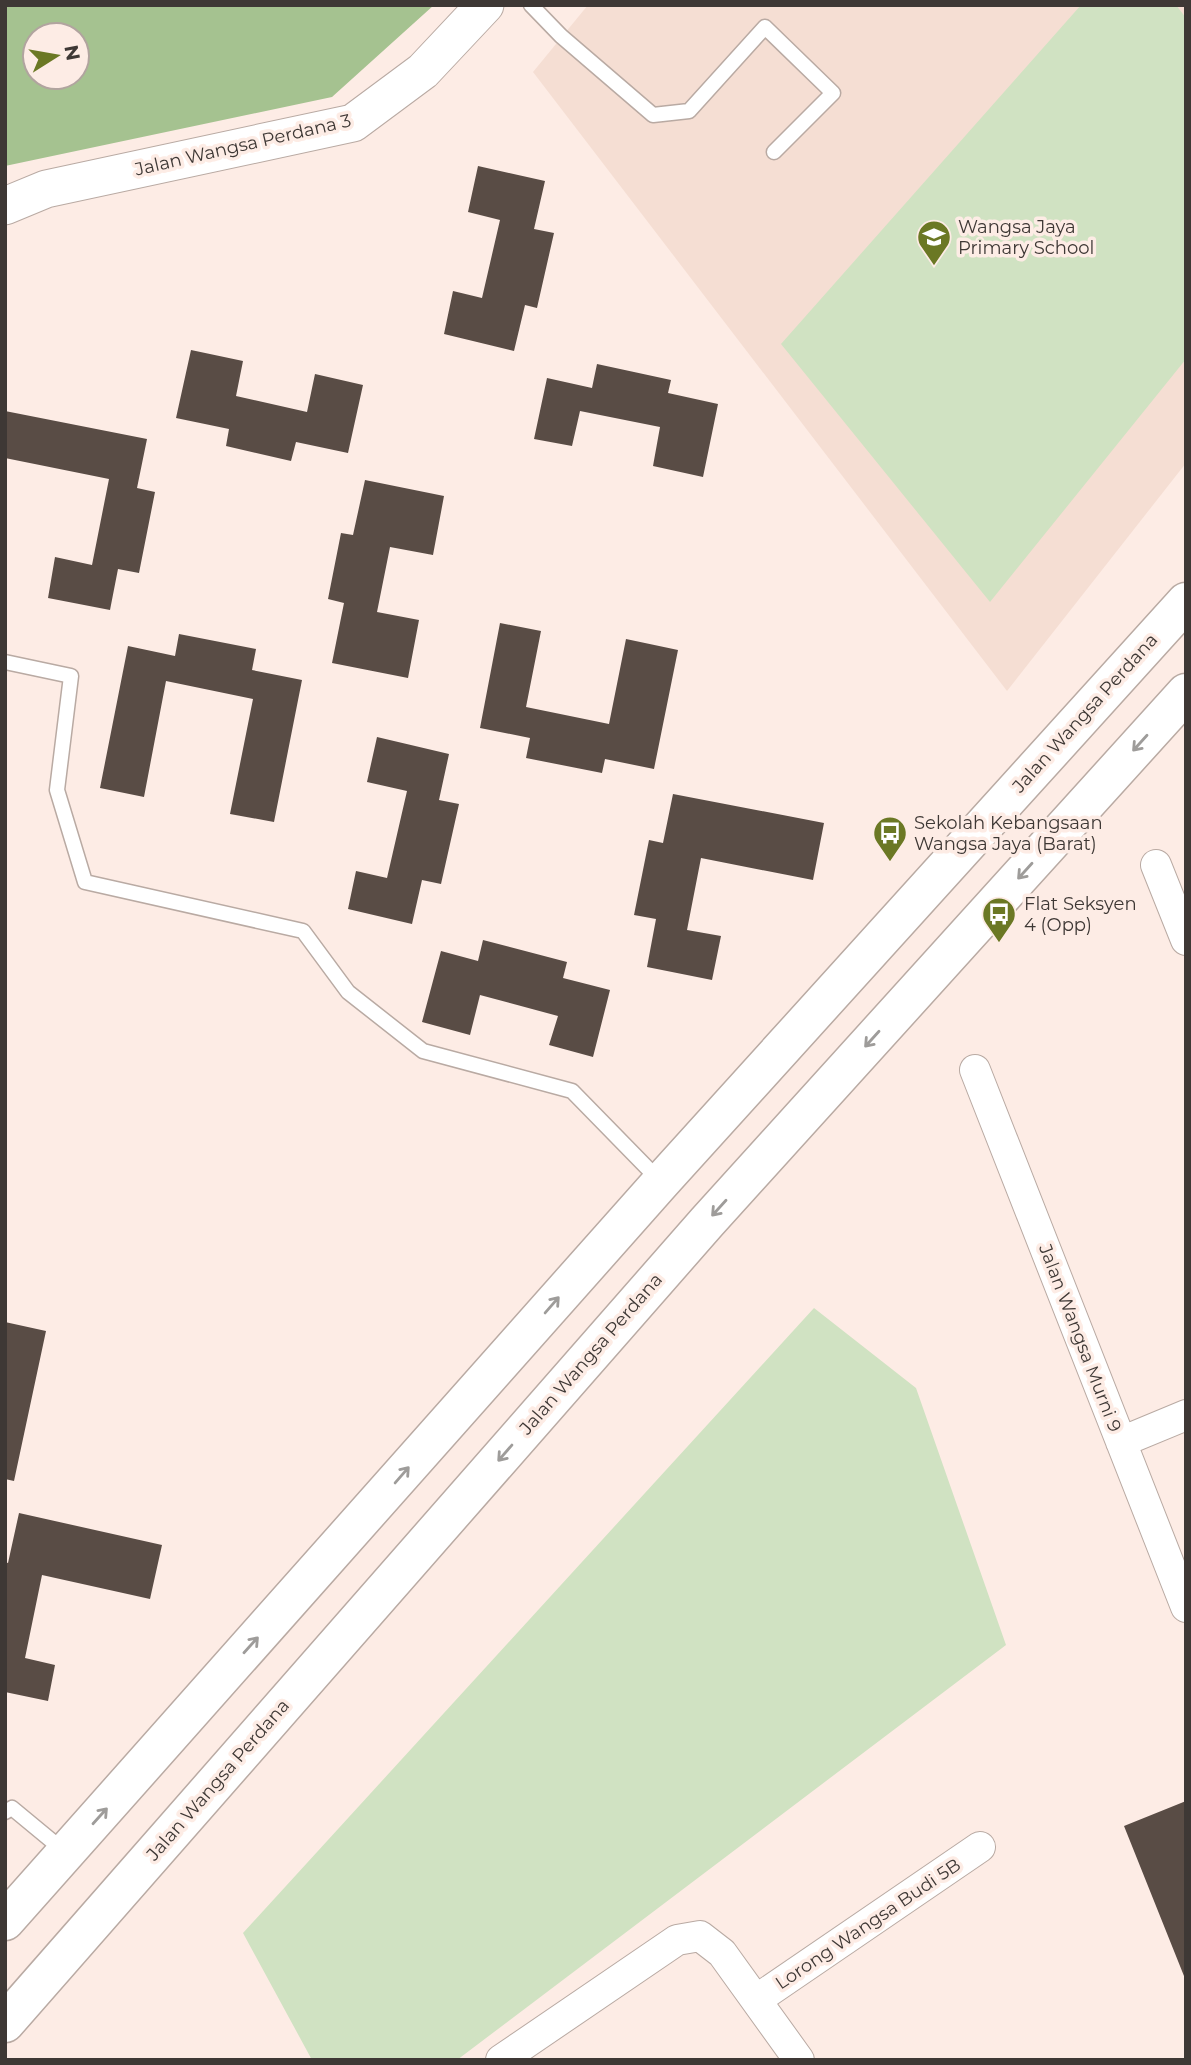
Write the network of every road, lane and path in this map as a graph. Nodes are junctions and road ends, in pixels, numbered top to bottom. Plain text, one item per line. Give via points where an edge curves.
1 (485, 5) edge
2 (531, 5) edge
3 (774, 152) dead end
4 (5, 206) edge
5 (1186, 602) edge
6 (5, 662) edge
7 (1186, 693) edge
8 (1156, 865) dead end
9 (1186, 940) edge
10 (975, 1070) dead end
11 (661, 1182) junction
12 (1186, 1415) edge
13 (1121, 1441) junction
14 (1186, 1607) edge
15 (5, 1811) edge
16 (980, 1847) dead end
17 (66, 1853) junction
18 (5, 1921) edge
19 (756, 2000) junction
20 (5, 2023) edge
21 (501, 2060) edge
22 (799, 2060) edge

1 - 4 street, Jalan Wangsa Perdana 3 via 423,71 353,122 46,189
2 - 3 lane via 653,115 690,111 765,27 833,93
5 - 11 main road, Jalan Wangsa Perdana
6 - 11 lane via 71,676 57,790 85,882 303,930 348,992 423,1051 572,1091
7 -> 20 main road, Jalan Wangsa Perdana via 707,1222
8 - 9 street
10 - 13 street, Jalan Wangsa Murni 9
17 -> 11 main road, Jalan Wangsa Perdana
12 - 13 street
13 - 14 street, Jalan Wangsa Murni 9
15 - 17 lane via 12,1808
16 - 19 street, Lorong Wangsa Budi 5B
17 - 18 main road, Jalan Wangsa Perdana
19 - 21 street via 722,1953 700,1936 677,1941
19 - 22 street

